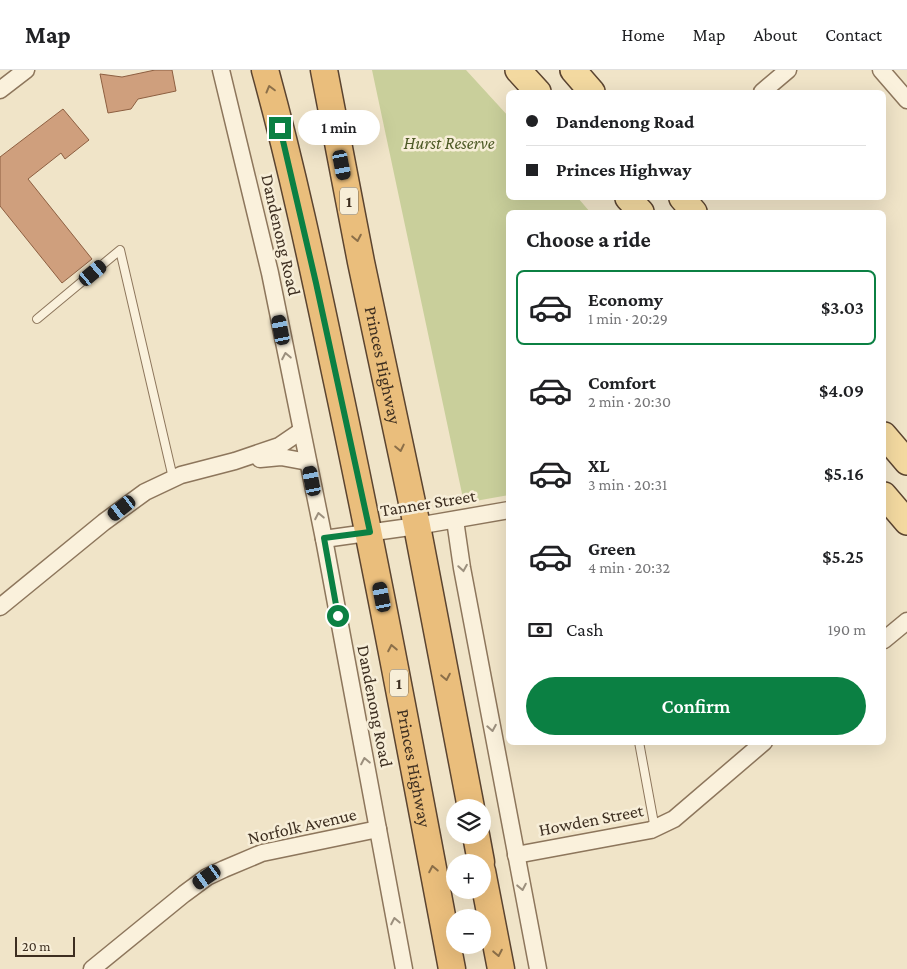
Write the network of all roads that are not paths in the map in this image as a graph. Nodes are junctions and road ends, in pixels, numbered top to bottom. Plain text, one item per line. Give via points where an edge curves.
1 (26, 70) edge
2 (221, 70) edge
3 (264, 70) edge
4 (324, 70) edge
5 (518, 70) edge
6 (573, 70) edge
7 (788, 70) edge
8 (882, 70) edge
9 (0, 90) edge
10 (536, 90) edge
11 (590, 90) edge
12 (764, 90) edge
13 (907, 100) edge
14 (684, 200) edge
15 (692, 210) edge
16 (37, 319) dead end
17 (301, 431) junction
18 (886, 437) edge
19 (235, 461) junction
20 (308, 462) junction
21 (907, 462) edge
22 (173, 478) junction
23 (886, 497) edge
24 (506, 511) edge
25 (456, 520) junction
26 (907, 522) edge
27 (417, 526) junction
28 (370, 532) junction
29 (324, 538) junction
30 (0, 607) edge
31 (907, 620) edge
32 (886, 638) edge
33 (640, 745) edge
34 (761, 745) edge
35 (468, 799) edge
36 (378, 829) junction
37 (655, 829) junction
38 (516, 856) junction
39 (487, 899) edge
40 (92, 969) edge
41 (404, 969) edge
42 (452, 969) edge
43 (501, 969) edge
44 (538, 969) edge

1 - 9 street
17 -> 2 street, Dandenong Road via 270,273
28 -> 3 highway, Princes Highway / 1 via 316,283
4 -> 27 highway, Princes Highway / 1
5 - 10 main road
6 - 11 main road
7 - 12 street
8 - 13 street
14 - 15 main road
16 - 22 lane via 120,250
17 - 19 street via 279,446
17 - 20 street, Dandenong Road
18 - 21 main road
19 - 20 street via 281,457
19 - 22 street
29 -> 20 street, Dandenong Road
22 - 30 street via 122,508
23 - 26 main road
24 - 25 street, Tanner Street
25 - 27 street, Tanner Street
25 -> 38 street via 462,568
27 - 28 street, Tanner Street
27 -> 35 highway, Princes Highway / 1
28 - 29 street, Tanner Street
42 -> 28 highway, Princes Highway / 1
36 -> 29 street, Dandenong Road
31 - 32 street
33 - 37 lane
34 - 37 street, Howden Street via 674,820
36 - 40 street, Norfolk Avenue via 262,853 207,877
41 -> 36 street, Dandenong Road
37 - 38 street, Howden Street
38 -> 44 street
39 -> 43 highway

